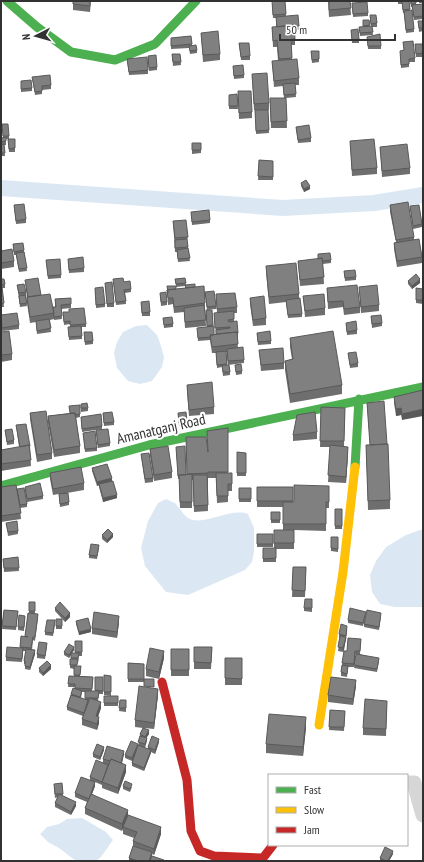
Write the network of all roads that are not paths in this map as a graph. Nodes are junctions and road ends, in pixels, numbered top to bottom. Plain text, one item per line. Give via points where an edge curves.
1 (7, 1) edge
2 (196, 1) edge
3 (423, 387) edge
4 (359, 400) junction
5 (1, 486) edge
6 (162, 682) dead end
7 (319, 725) dead end
8 (408, 783) edge
9 (423, 815) edge
10 (272, 846) edge

1 - 2 street via 70,52 115,60 155,44
3 - 4 street, Amanatganj Road
4 - 5 street, Amanatganj Road via 149,445
4 - 7 street via 355,470 344,564
6 - 10 street via 187,780 191,831 200,851 214,856 262,858
8 - 9 street via 414,784

